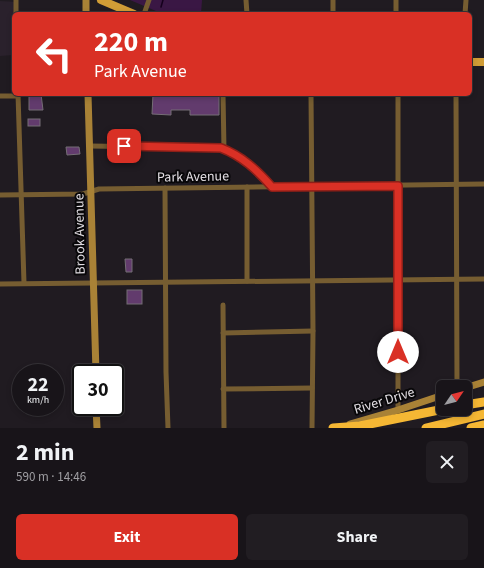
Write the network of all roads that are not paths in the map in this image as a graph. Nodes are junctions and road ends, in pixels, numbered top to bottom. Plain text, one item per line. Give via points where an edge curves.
1 (16, 0) edge
2 (86, 0) edge
3 (101, 0) edge
4 (148, 0) edge
5 (246, 0) edge
6 (333, 0) edge
7 (396, 0) edge
8 (466, 0) edge
9 (16, 12) edge
10 (86, 12) edge
11 (129, 12) edge
12 (145, 12) edge
13 (247, 12) edge
14 (333, 12) edge
15 (396, 12) edge
16 (465, 12) edge
17 (472, 62) edge
18 (484, 62) edge
19 (12, 95) edge
20 (0, 96) edge
21 (18, 96) edge
22 (88, 96) edge
23 (222, 96) edge
24 (311, 96) edge
25 (398, 96) edge
26 (456, 96) edge
27 (90, 146) junction
28 (224, 150) junction
29 (484, 184) edge
30 (457, 185) junction
31 (398, 186) junction
32 (247, 187) junction
33 (272, 187) junction
34 (312, 187) junction
35 (165, 188) junction
36 (91, 192) junction
37 (0, 195) edge
38 (21, 195) junction
39 (457, 279) junction
40 (484, 279) edge
41 (398, 280) junction
42 (247, 281) junction
43 (312, 281) junction
44 (94, 282) junction
45 (166, 282) junction
46 (24, 283) junction
47 (0, 284) edge
48 (223, 305) dead end
49 (313, 331) junction
50 (223, 332) junction
51 (96, 364) edge
52 (457, 380) edge
53 (484, 382) edge
54 (472, 386) edge
55 (312, 388) junction
56 (223, 389) junction
57 (436, 397) edge
58 (484, 402) edge
59 (472, 404) edge
60 (398, 410) junction
61 (436, 411) edge
62 (484, 414) edge
63 (96, 416) edge
64 (484, 425) edge
65 (97, 428) edge
66 (168, 428) edge
67 (224, 428) edge
68 (312, 428) edge
69 (333, 428) edge
70 (426, 428) edge
71 (471, 428) edge

1 - 9 street
2 - 10 main road
3 - 11 main road
4 - 12 street
5 - 13 street
6 - 14 street
7 - 15 street
8 - 16 street
17 - 18 main road
19 - 20 street
21 - 38 street
22 - 27 main road, Brook Avenue
23 - 28 street
24 - 34 street
25 - 31 street
26 - 30 street
27 - 28 street
27 - 36 main road, Brook Avenue
28 - 33 street via 249,164
29 - 30 street, Park Avenue
30 - 31 street, Park Avenue
30 - 39 street
31 - 34 street, Park Avenue
31 - 41 street
32 - 33 street, Park Avenue
32 - 35 street, Park Avenue
32 - 42 street
33 - 34 street, Park Avenue
34 - 43 street
35 - 36 street, Park Avenue via 99,189
35 - 45 street
36 - 38 street, Park Avenue
36 - 44 main road, Brook Avenue
37 - 38 street, Park Avenue
38 - 46 street
39 - 40 street
39 - 41 street
39 - 52 street
41 - 43 street
41 - 60 street
42 - 43 street
42 - 45 street
43 - 49 street
44 - 45 street
44 - 46 street
44 - 51 main road, Brook Avenue
45 - 66 street
46 - 47 street
48 - 50 street
49 - 50 street
49 - 55 street
50 - 56 street
53 - 54 main road
55 - 56 street
55 - 68 street
56 - 67 street
57 - 60 main road, River Drive
58 - 59 highway
60 - 69 main road, River Drive
61 - 69 highway via 360,426
62 - 70 highway
63 - 65 main road
64 - 71 highway

